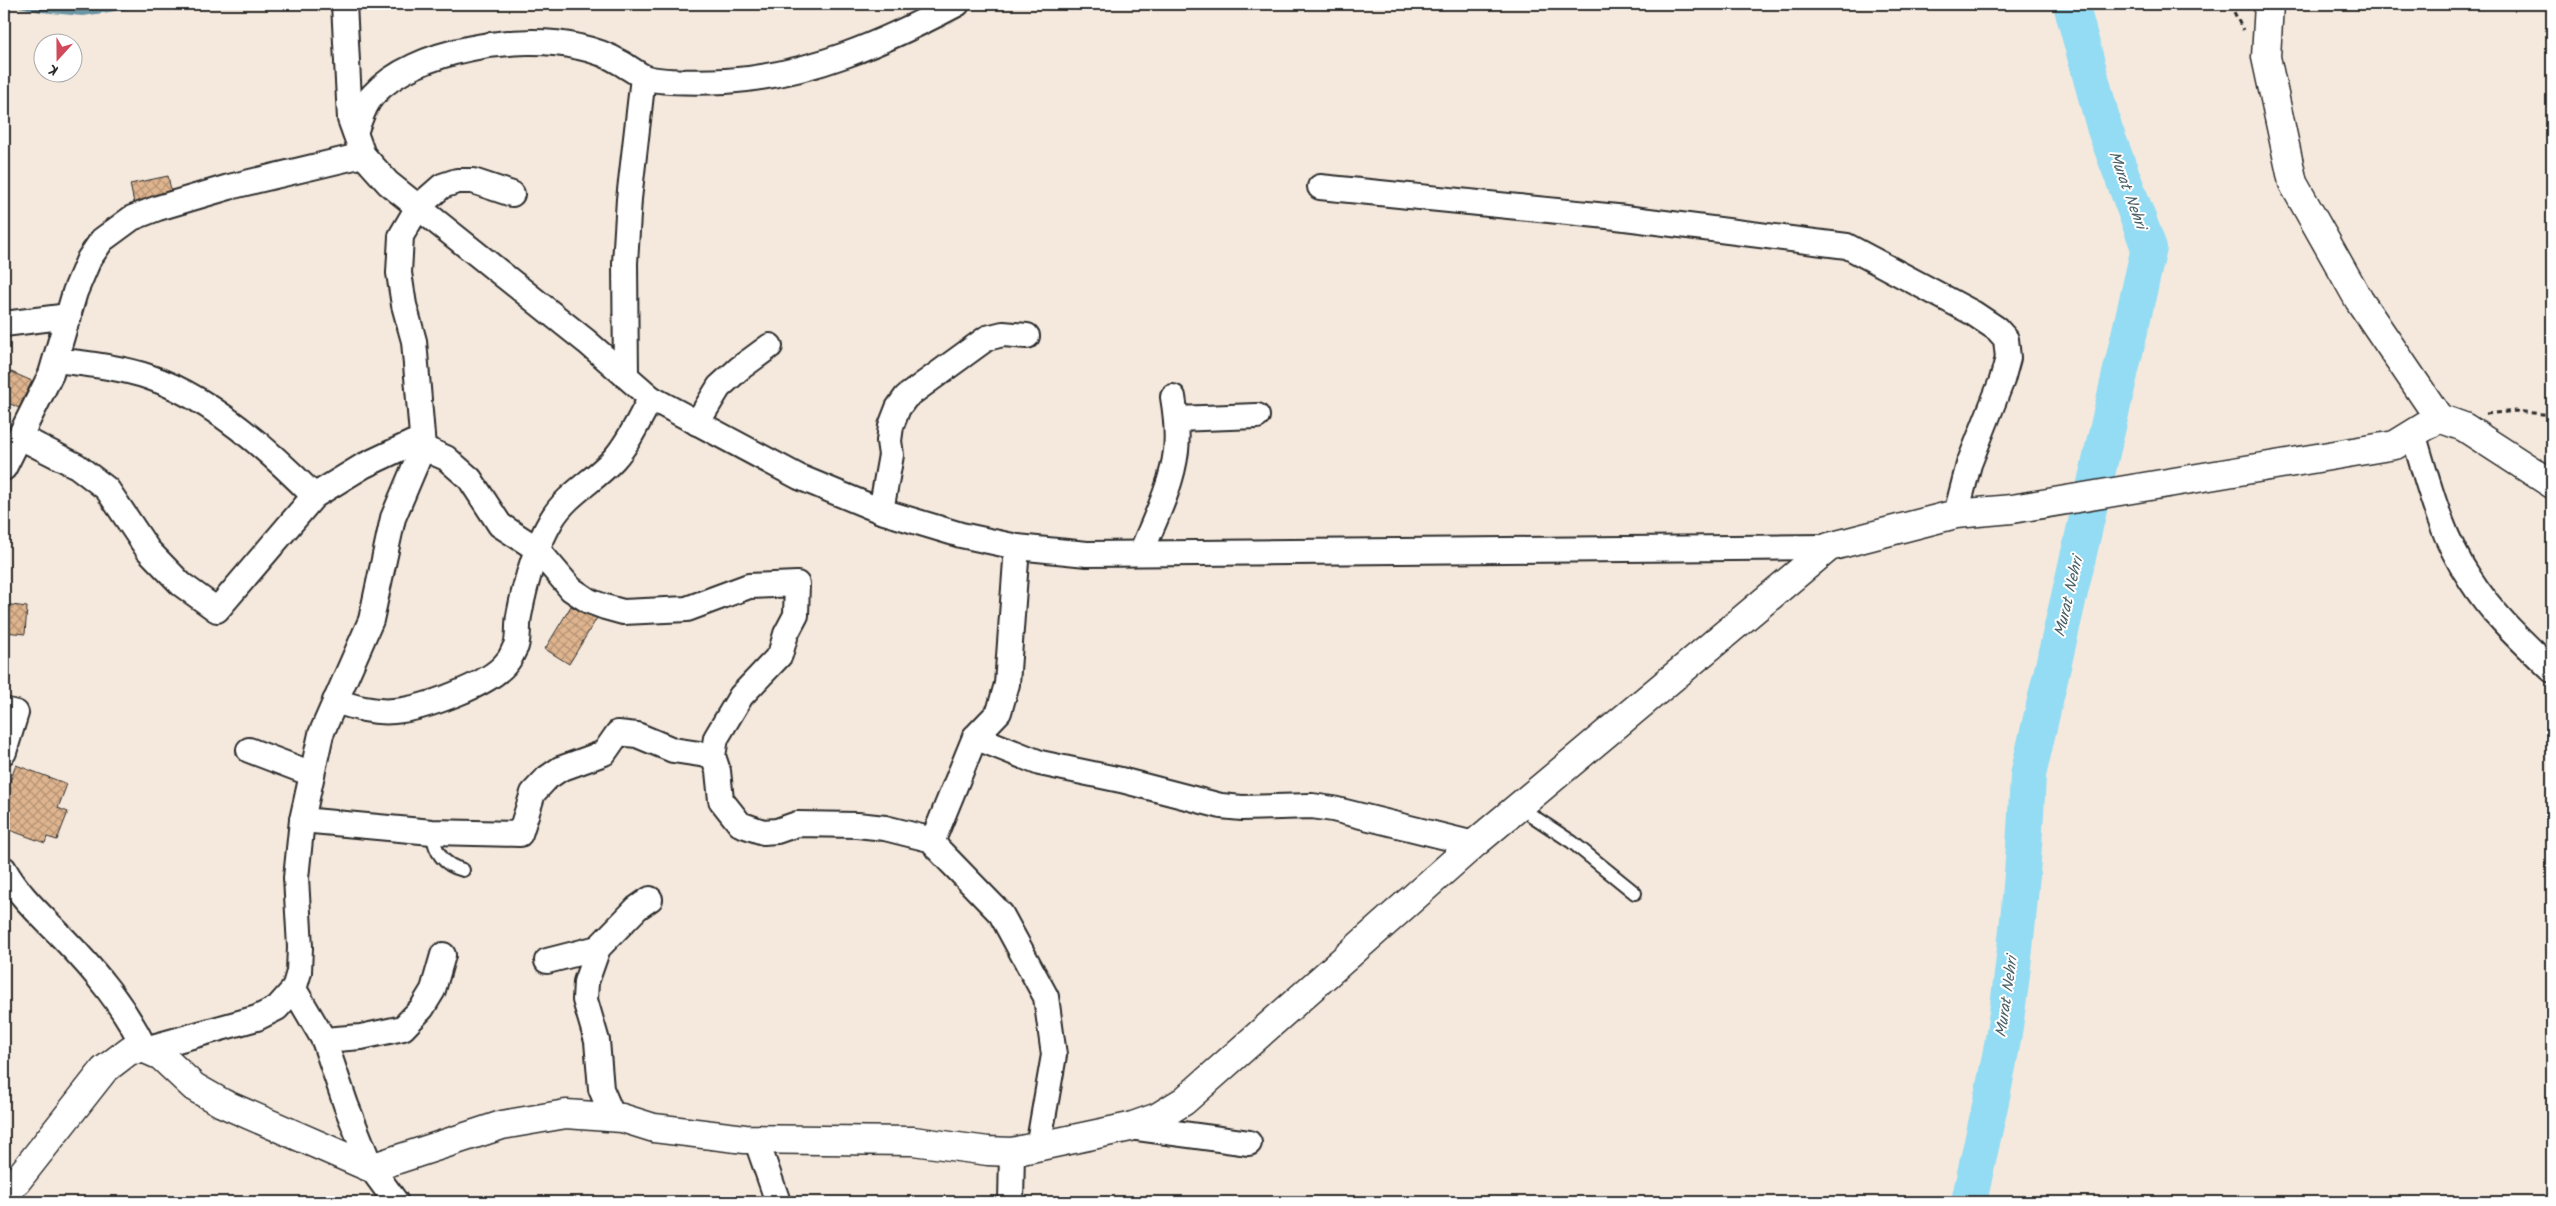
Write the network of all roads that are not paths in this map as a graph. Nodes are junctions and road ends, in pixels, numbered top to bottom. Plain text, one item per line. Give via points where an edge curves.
1 (344, 4) edge
2 (957, 4) edge
3 (2269, 4) edge
4 (643, 77) junction
5 (355, 132) junction
6 (363, 156) junction
7 (1320, 187) dead end
8 (512, 194) dead end
9 (418, 208) junction
10 (69, 316) junction
11 (4, 324) edge
12 (1027, 336) dead end
13 (770, 346) dead end
14 (56, 360) junction
15 (626, 376) junction
16 (651, 398) junction
17 (1257, 416) dead end
18 (2439, 418) junction
19 (697, 423) junction
20 (2414, 433) junction
21 (20, 436) junction
22 (423, 448) junction
23 (4, 468) edge
24 (2552, 484) edge
25 (314, 496) junction
26 (881, 511) junction
27 (1956, 514) junction
28 (1017, 547) junction
29 (1829, 547) junction
30 (537, 549) junction
31 (1141, 553) junction
32 (2552, 670) edge
33 (335, 701) junction
34 (4, 710) edge
35 (975, 738) junction
36 (249, 750) dead end
37 (4, 752) edge
38 (713, 756) junction
39 (312, 774) junction
40 (1519, 807) junction
41 (302, 820) junction
42 (432, 832) junction
43 (933, 840) junction
44 (1474, 844) junction
45 (4, 869) edge
46 (463, 870) dead end
47 (1635, 893) dead end
48 (650, 899) dead end
49 (598, 948) junction
50 (443, 955) dead end
51 (547, 961) dead end
52 (294, 989) junction
53 (324, 1040) junction
54 (145, 1049) junction
55 (612, 1117) junction
56 (1130, 1127) junction
57 (756, 1139) junction
58 (1249, 1143) dead end
59 (1025, 1149) junction
60 (371, 1168) junction
61 (4, 1197) edge
62 (396, 1202) edge
63 (778, 1202) edge
64 (1011, 1202) edge

1 - 5 street via 350,119
2 - 4 street via 856,52 788,73 726,81
3 - 18 street via 2266,57 2292,184 2358,300
4 - 5 street via 607,55 555,43 514,42 449,53 412,66 387,80 371,96
4 - 15 street via 628,208
5 - 6 street
6 - 9 street via 388,184
6 - 10 street via 229,187 132,218 102,240 89,259
7 - 27 street via 1617,217 1848,246 1973,313 2006,339 2008,358 2002,380 1969,464
8 - 9 street via 473,181 457,181 442,186
9 - 15 street
9 - 22 street via 402,236 399,273 414,341
10 - 11 street
10 - 14 street
12 - 26 street via 1003,334 987,338 906,396 891,426 890,462
13 - 19 street via 719,386
14 - 21 street
14 - 25 street via 147,376 168,384 216,411 288,469
15 - 16 street
16 - 19 street
16 - 30 street via 627,442 613,460 564,503
17 - 31 street via 1175,408 1176,452
18 - 20 street
18 - 24 street via 2464,427
19 - 26 street via 799,478
20 - 27 street via 2395,444 2012,509
20 - 32 street via 2438,514 2469,578 2496,615
21 - 23 street
21 - 25 street via 77,466 107,489 148,550 181,584 218,610
22 - 25 street via 412,443 399,448
22 - 30 street via 452,464 470,479 500,525
22 - 33 street via 393,518 371,620
26 - 28 street via 961,535
27 - 29 street
28 - 31 street via 1087,554
28 - 35 street via 1007,684 999,712
29 - 31 street
29 - 40 street
30 - 33 street via 519,615 517,643 507,662 492,676 435,701 394,711 364,709
30 - 38 street via 571,589 589,601 623,612 687,608 749,586 797,584 796,615 780,655 741,696 716,738
33 - 39 street
34 - 37 street via 16,714
35 - 43 street
35 - 44 street via 1040,763 1221,806 1333,809
36 - 39 street
38 - 42 street via 673,750 637,735 618,733 604,753 560,769 547,778 533,793 520,834
38 - 43 street via 721,800 740,824 750,828 763,832 797,824 857,825
39 - 41 street
40 - 44 street
40 - 47 lane via 1572,842
41 - 42 street
41 - 52 street via 296,878 299,972
42 - 46 lane via 434,844 445,862
43 - 59 street via 1001,914 1046,997 1054,1055
44 - 56 street via 1184,1101 1158,1118
45 - 54 street via 19,893 111,990
48 - 49 street
49 - 51 street
49 - 55 street via 586,982 585,1000 597,1041 601,1089
50 - 53 street via 434,990 403,1028 361,1037
52 - 53 street
52 - 54 street via 277,1008 257,1018
53 - 60 street
54 - 60 street via 161,1056 194,1088 222,1103
54 - 61 street via 130,1050 104,1070
55 - 57 street via 670,1130
55 - 60 street via 566,1114 502,1125
56 - 58 street
56 - 59 street
57 - 59 street via 913,1141 988,1151
57 - 63 street
59 - 64 street
60 - 62 street

